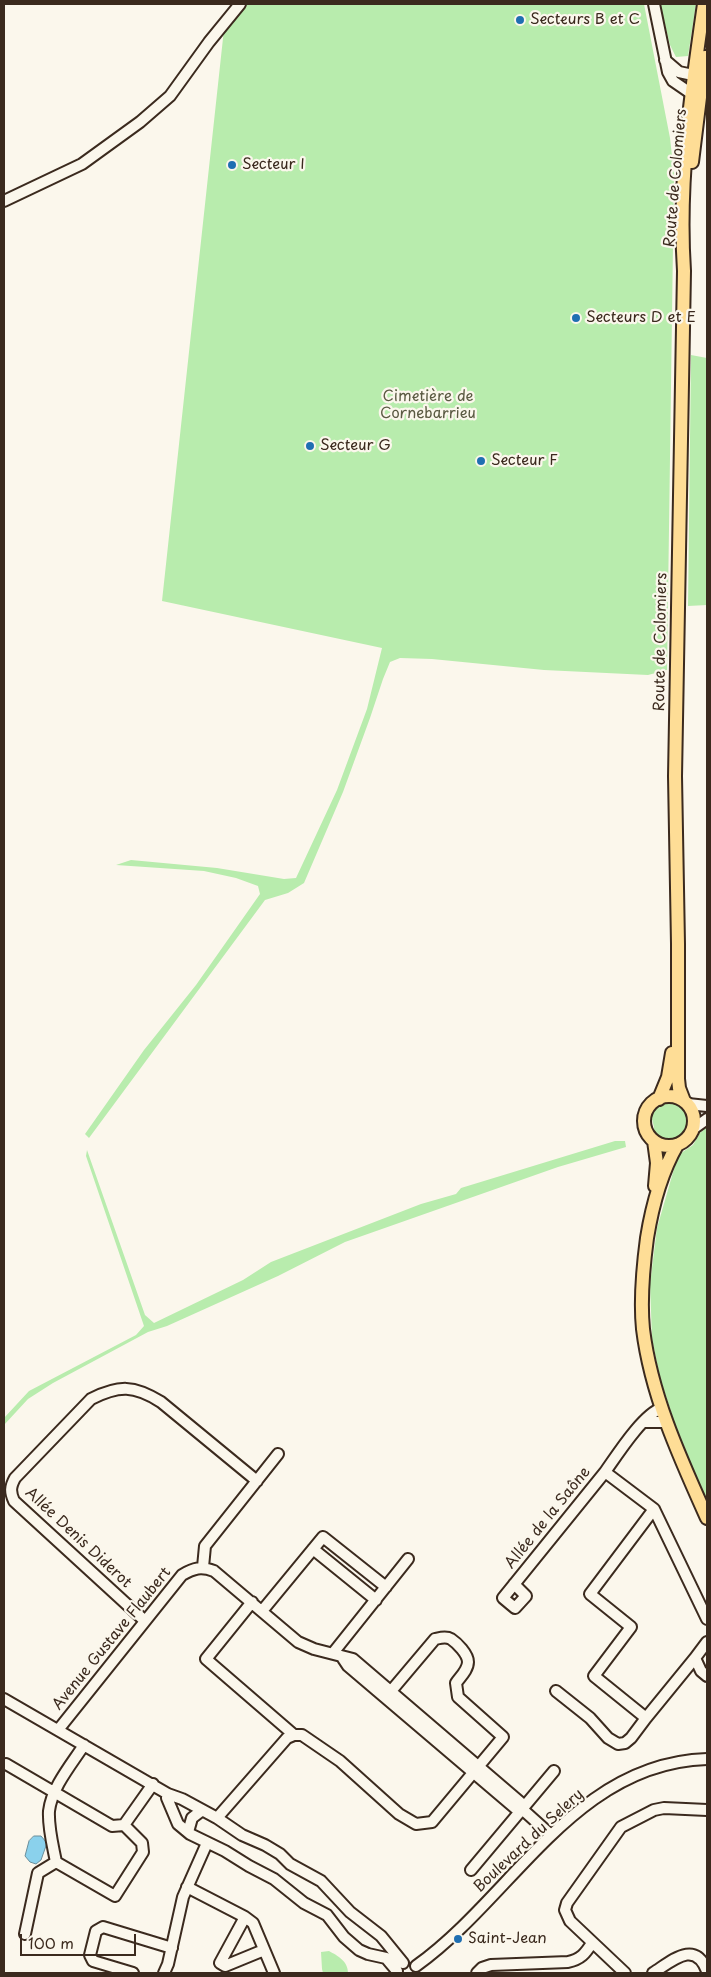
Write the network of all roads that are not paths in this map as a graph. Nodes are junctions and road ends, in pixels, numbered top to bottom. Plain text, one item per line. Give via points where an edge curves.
1 (240, 4) edge
2 (654, 4) edge
3 (704, 4) edge
4 (707, 38) edge
5 (666, 60) junction
6 (694, 85) junction
7 (4, 200) edge
8 (679, 1014) junction
9 (659, 1098) junction
10 (686, 1102) junction
11 (707, 1106) edge
12 (707, 1119) edge
13 (693, 1129) junction
14 (654, 1141) junction
15 (677, 1145) junction
16 (653, 1207) junction
17 (662, 1408) junction
18 (644, 1422) junction
19 (667, 1422) junction
20 (278, 1454) dead end
21 (604, 1472) junction
22 (257, 1481) junction
23 (654, 1509) junction
24 (707, 1518) edge
25 (313, 1549) junction
26 (408, 1559) dead end
27 (203, 1567) junction
28 (514, 1584) dead end
29 (386, 1587) junction
30 (376, 1600) junction
31 (252, 1602) junction
32 (262, 1611) junction
33 (707, 1619) edge
34 (145, 1621) junction
35 (707, 1642) edge
36 (338, 1655) junction
37 (694, 1658) junction
38 (707, 1676) edge
39 (556, 1691) dead end
40 (388, 1694) junction
41 (4, 1699) edge
42 (646, 1718) junction
43 (58, 1730) junction
44 (294, 1735) junction
45 (84, 1745) junction
46 (707, 1759) edge
47 (6, 1764) dead end
48 (476, 1770) junction
49 (554, 1771) dead end
50 (153, 1784) junction
51 (55, 1792) junction
52 (168, 1794) junction
53 (522, 1809) junction
54 (707, 1810) edge
55 (201, 1811) junction
56 (217, 1818) junction
57 (124, 1825) junction
58 (188, 1832) junction
59 (551, 1835) junction
60 (206, 1843) junction
61 (56, 1862) junction
62 (471, 1870) dead end
63 (187, 1887) junction
64 (244, 1917) junction
65 (25, 1934) dead end
66 (592, 1943) junction
67 (172, 1948) junction
68 (264, 1950) junction
69 (399, 1969) edge
70 (417, 1970) edge
71 (707, 1971) edge
72 (133, 1973) edge
73 (164, 1973) edge
74 (274, 1973) edge
75 (477, 1973) edge
76 (624, 1973) edge
77 (653, 1973) edge

1 - 7 street via 170,96 140,122 82,164
2 - 5 street, Route de Colomiers
3 - 6 main road
4 - 6 main road
5 - 6 street
5 - 6 street, Route de Colomiers via 673,81 682,88
6 - 8 main road, Route de Colomiers via 682,189 684,271 675,776
8 - 9 main road, Route de Colomiers via 668,1077
8 - 10 main road, Route de Colomiers via 678,1078
9 - 10 main road via 676,1097
9 - 14 main road via 647,1110 644,1119 648,1135
10 - 11 street
10 - 13 main road via 693,1113
12 - 13 street
13 - 15 main road via 690,1136
14 - 15 main road via 665,1146
14 - 16 main road via 657,1163
15 - 16 main road
16 - 17 main road via 645,1256 642,1308 646,1349
17 - 18 street, Allée de la Saône
17 - 19 main road
18 - 19 street
18 - 21 street, Allée de la Saône
19 - 24 main road
20 - 22 street
21 - 23 street, Allée de la Saône
21 - 28 street, Allée de la Saône
22 - 27 street via 205,1546
22 - 34 street, Allée Denis Diderot via 161,1402 136,1389 120,1388 105,1391 91,1399 15,1478 10,1486 14,1501
23 - 33 street, Allée de la Saône
23 - 42 street via 590,1594 631,1627 594,1676
25 - 29 street via 323,1537
25 - 30 street
25 - 32 street
26 - 29 street
27 - 31 street via 214,1571
27 - 34 street, Avenue Gustave Flaubert via 182,1575
29 - 30 street
30 - 36 street
31 - 32 street
31 - 44 street via 206,1659
32 - 36 street via 298,1642
34 - 43 street, Avenue Gustave Flaubert
35 - 37 street
36 - 40 street via 348,1666
37 - 38 street
37 - 42 street
39 - 42 street via 618,1744 631,1738
40 - 48 street
40 - 48 street via 435,1639 450,1639 467,1655 468,1662 467,1669 456,1683 458,1697 503,1737
41 - 43 street
43 - 45 street
44 - 48 street via 302,1735 340,1761 398,1814 416,1824 432,1822
44 - 56 street via 287,1738
45 - 50 street
45 - 51 street
46 - 59 street, Boulevard du Selery via 666,1763 623,1780 590,1801
47 - 51 street
48 - 53 street via 515,1808
49 - 53 street
50 - 52 street
50 - 57 street
51 - 57 street via 112,1826
51 - 61 street via 49,1812
52 - 55 street
52 - 58 street via 178,1824
53 - 59 street
53 - 62 street
54 - 66 street via 654,1810 630,1821 615,1834 565,1910 570,1921
55 - 56 street
55 - 58 street via 192,1818
56 - 69 street via 320,1881 350,1912 381,1936
57 - 61 street via 142,1843 143,1852 116,1896
58 - 60 street
59 - 70 street, Boulevard du Selery
60 - 63 street
60 - 69 street via 274,1879 291,1895 327,1915 344,1938 359,1950 386,1958
61 - 65 street via 38,1873
63 - 64 street
63 - 67 street
64 - 68 street via 253,1923
64 - 68 street via 220,1963 225,1966
66 - 75 street via 577,1960 491,1965
66 - 76 street
67 - 72 street via 103,1927 96,1931 90,1955 94,1961
67 - 73 street
68 - 74 street
69 - 70 street via 410,1963
71 - 77 street via 699,1957 687,1954

